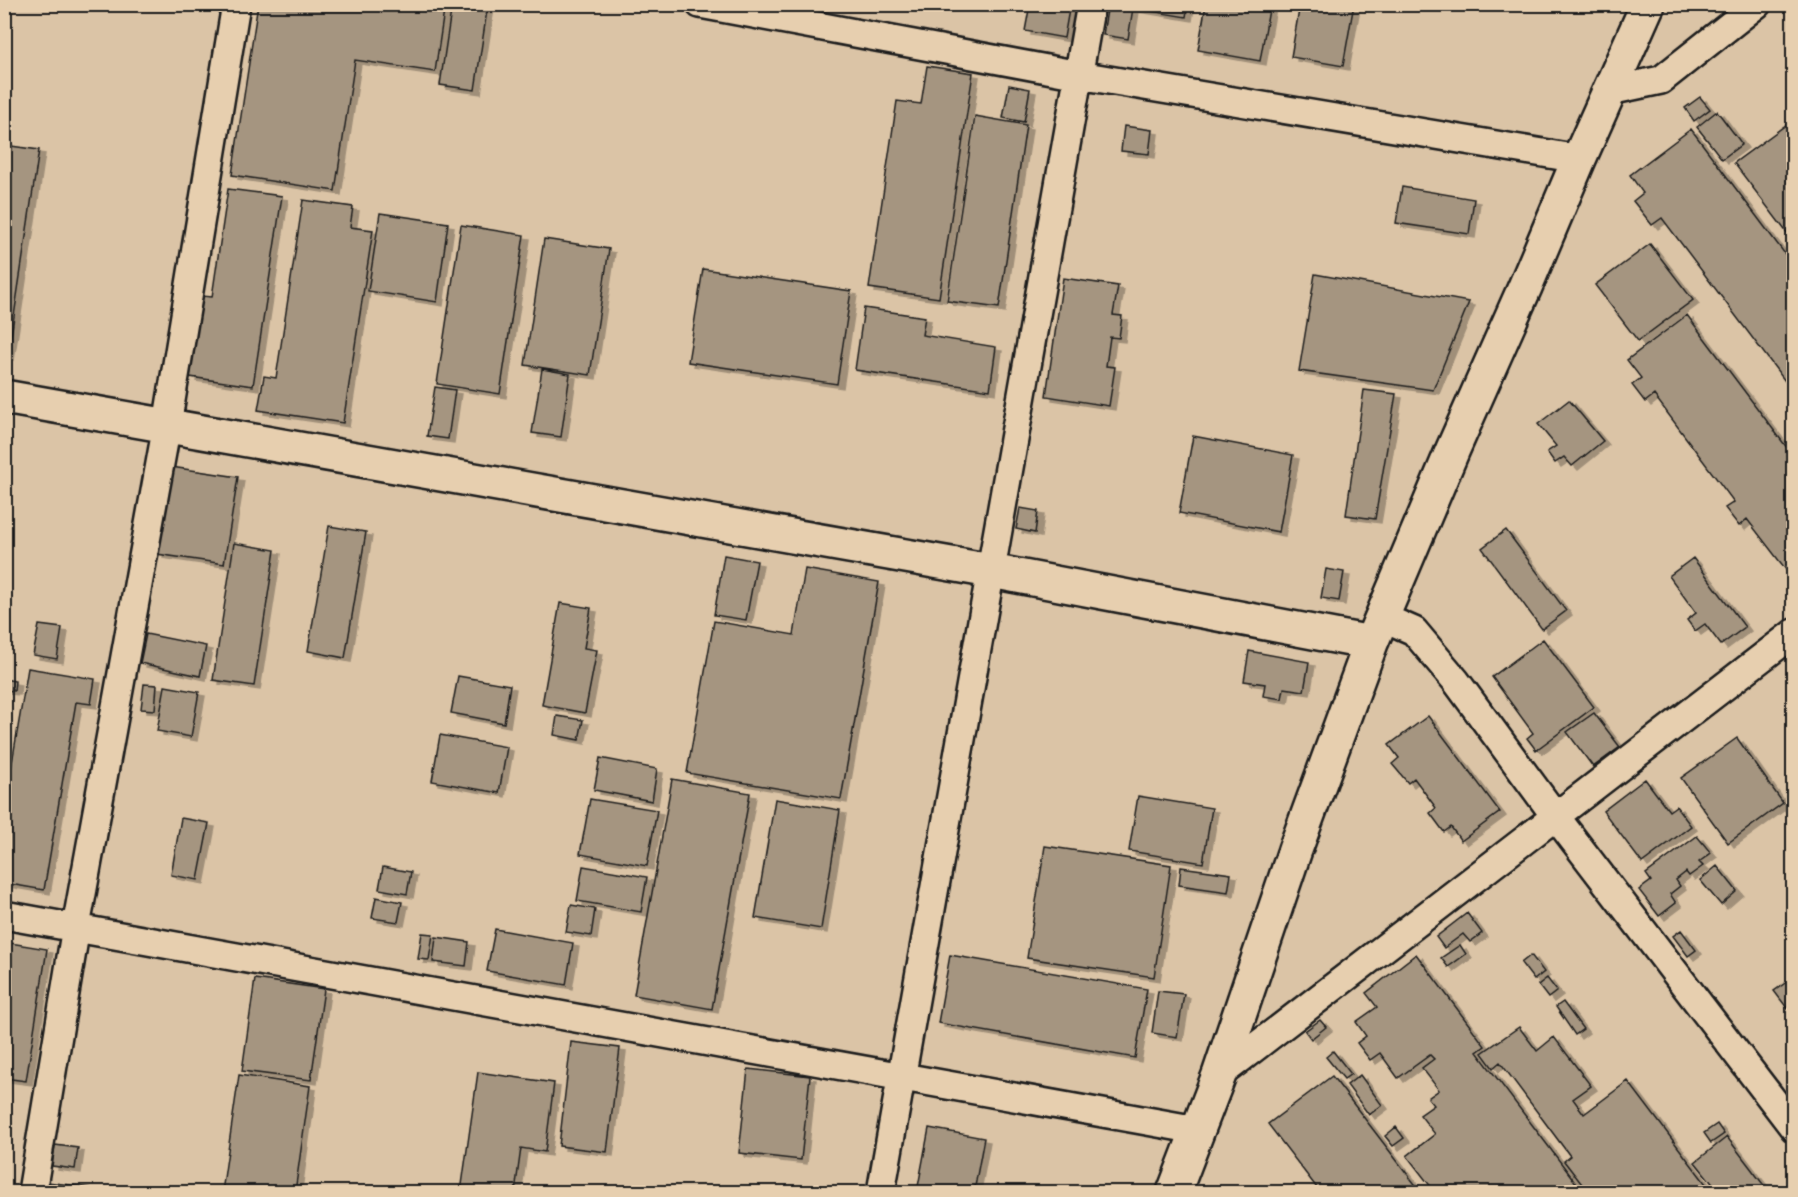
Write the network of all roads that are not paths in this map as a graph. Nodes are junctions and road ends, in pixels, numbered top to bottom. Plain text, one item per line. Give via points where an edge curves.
1 (236, 4) edge
2 (700, 4) edge
3 (1091, 4) edge
4 (1648, 4) edge
5 (1757, 4) edge
6 (1079, 75) junction
7 (1609, 91) junction
8 (1579, 159) junction
9 (4, 397) edge
10 (167, 426) junction
11 (991, 571) junction
12 (1377, 630) junction
13 (1794, 633) edge
14 (1556, 817) junction
15 (4, 915) edge
16 (76, 927) junction
17 (1219, 1075) junction
18 (901, 1078) junction
19 (1794, 1128) edge
20 (1197, 1130) junction
21 (32, 1192) edge
22 (881, 1192) edge
23 (1174, 1192) edge

1 - 10 street
2 - 6 street
3 - 6 street
4 - 7 street
5 - 7 street via 1661,81
6 - 8 street
6 - 11 street
7 - 8 street
8 - 12 street
9 - 10 street
10 - 11 street
10 - 16 street
11 - 12 street
11 - 18 street
12 - 14 street via 1414,631 1456,681
12 - 17 street via 1295,850
13 - 14 street
14 - 17 street
14 - 19 street
15 - 16 street
16 - 18 street
16 - 21 street
17 - 20 street
18 - 20 street
18 - 22 street
20 - 23 street

